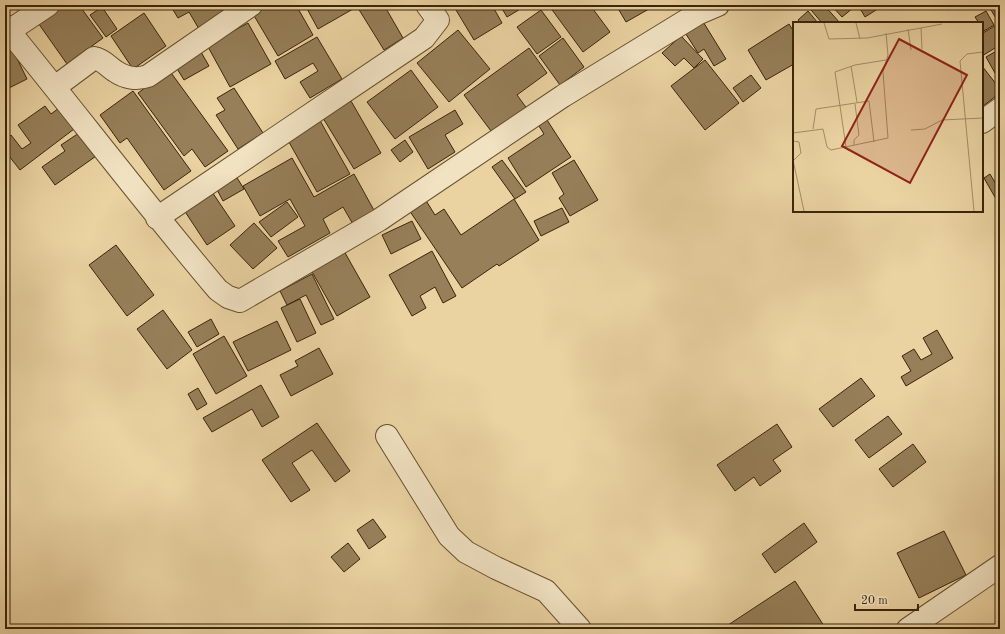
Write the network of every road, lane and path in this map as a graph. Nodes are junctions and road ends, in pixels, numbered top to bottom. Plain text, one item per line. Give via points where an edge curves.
1 (48, 5) edge
2 (251, 5) edge
3 (427, 5) edge
4 (718, 5) edge
5 (7, 29) edge
6 (55, 87) junction
7 (1000, 109) edge
8 (983, 121) edge
9 (157, 218) junction
10 (387, 436) dead end
11 (1000, 566) edge
12 (580, 629) edge
13 (908, 629) edge

1 - 5 street
2 - 6 street via 148,76 137,80 115,72 102,60 94,58
3 - 9 street via 438,20 424,38
4 - 9 street via 697,14 563,96 379,220 240,300 228,297 218,290
5 - 6 street
6 - 9 street
7 - 8 street
10 - 12 street via 449,536 466,552 546,591
11 - 13 street

